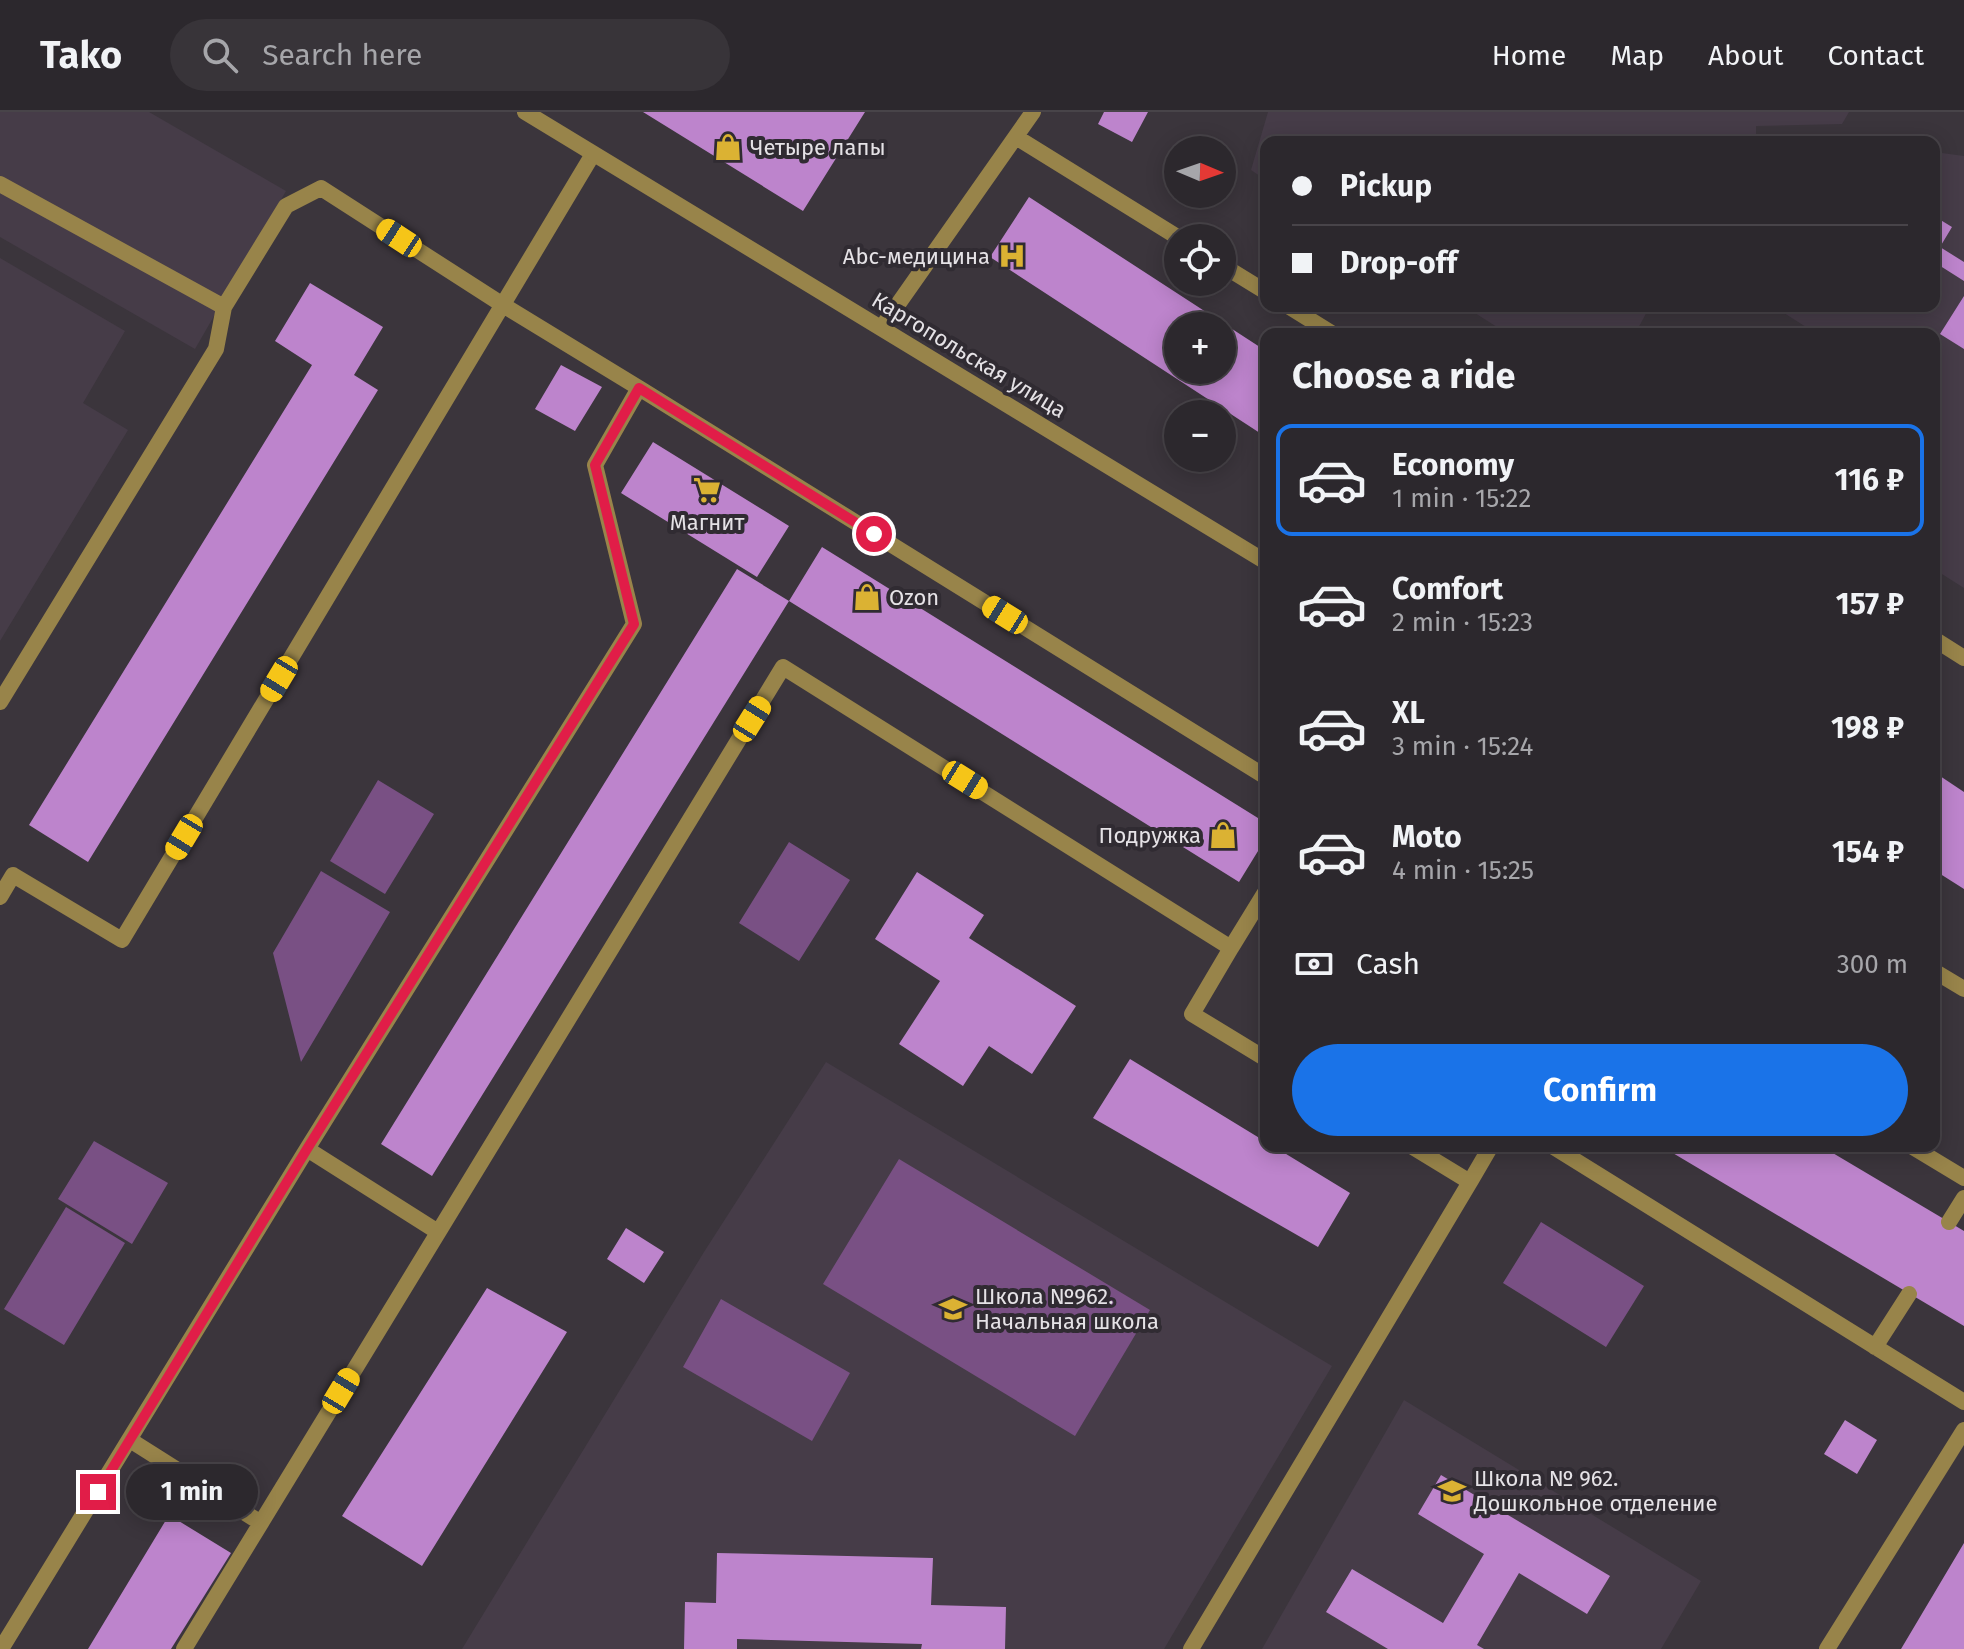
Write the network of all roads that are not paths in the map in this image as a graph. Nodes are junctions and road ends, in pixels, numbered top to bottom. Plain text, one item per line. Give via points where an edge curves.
1 (525, 112) edge
2 (1033, 112) edge
3 (1016, 137) junction
4 (593, 154) junction
5 (0, 184) edge
6 (1164, 229) edge
7 (1236, 274) edge
8 (1260, 288) edge
9 (503, 305) junction
10 (224, 307) junction
11 (1298, 312) edge
12 (882, 327) junction
13 (1323, 328) edge
14 (639, 388) junction
15 (1260, 558) edge
16 (1940, 643) edge
17 (1964, 658) edge
18 (0, 702) edge
19 (1260, 773) edge
20 (6, 871) edge
21 (0, 897) edge
22 (1260, 901) edge
23 (1231, 948) junction
24 (1940, 975) edge
25 (1964, 989) edge
26 (1260, 1055) edge
27 (307, 1149) junction
28 (1421, 1152) edge
29 (1488, 1152) edge
30 (1562, 1152) edge
31 (1921, 1152) edge
32 (1964, 1178) edge
33 (1470, 1182) junction
34 (1964, 1198) edge
35 (1949, 1222) dead end
36 (438, 1232) junction
37 (1909, 1294) dead end
38 (1875, 1347) junction
39 (1964, 1402) edge
40 (1964, 1430) edge
41 (130, 1440) junction
42 (261, 1523) junction
43 (1, 1649) edge
44 (184, 1649) edge
45 (1191, 1649) edge
46 (1827, 1649) edge

1 - 4 street, Каргопольская улица
2 - 3 street
3 - 6 street
3 - 12 street
4 - 9 street
4 - 12 street, Каргопольская улица
5 - 10 street
7 - 8 street
9 - 10 street via 321,188 286,206
9 - 14 street
9 - 20 street via 122,940
10 - 18 street via 216,349
11 - 13 street
12 - 15 street, Каргопольская улица
14 - 19 street
14 - 27 street via 595,465 634,624
16 - 17 street
20 - 21 street
22 - 23 street
23 - 26 street via 1192,1014
23 - 36 street via 783,667
24 - 25 street
27 - 36 street
27 - 41 street
28 - 33 street
29 - 33 street
30 - 38 street
31 - 32 street
33 - 45 street
34 - 35 street
36 - 42 street
37 - 38 street
38 - 39 street
40 - 46 street
41 - 42 street
41 - 43 street
42 - 44 street

